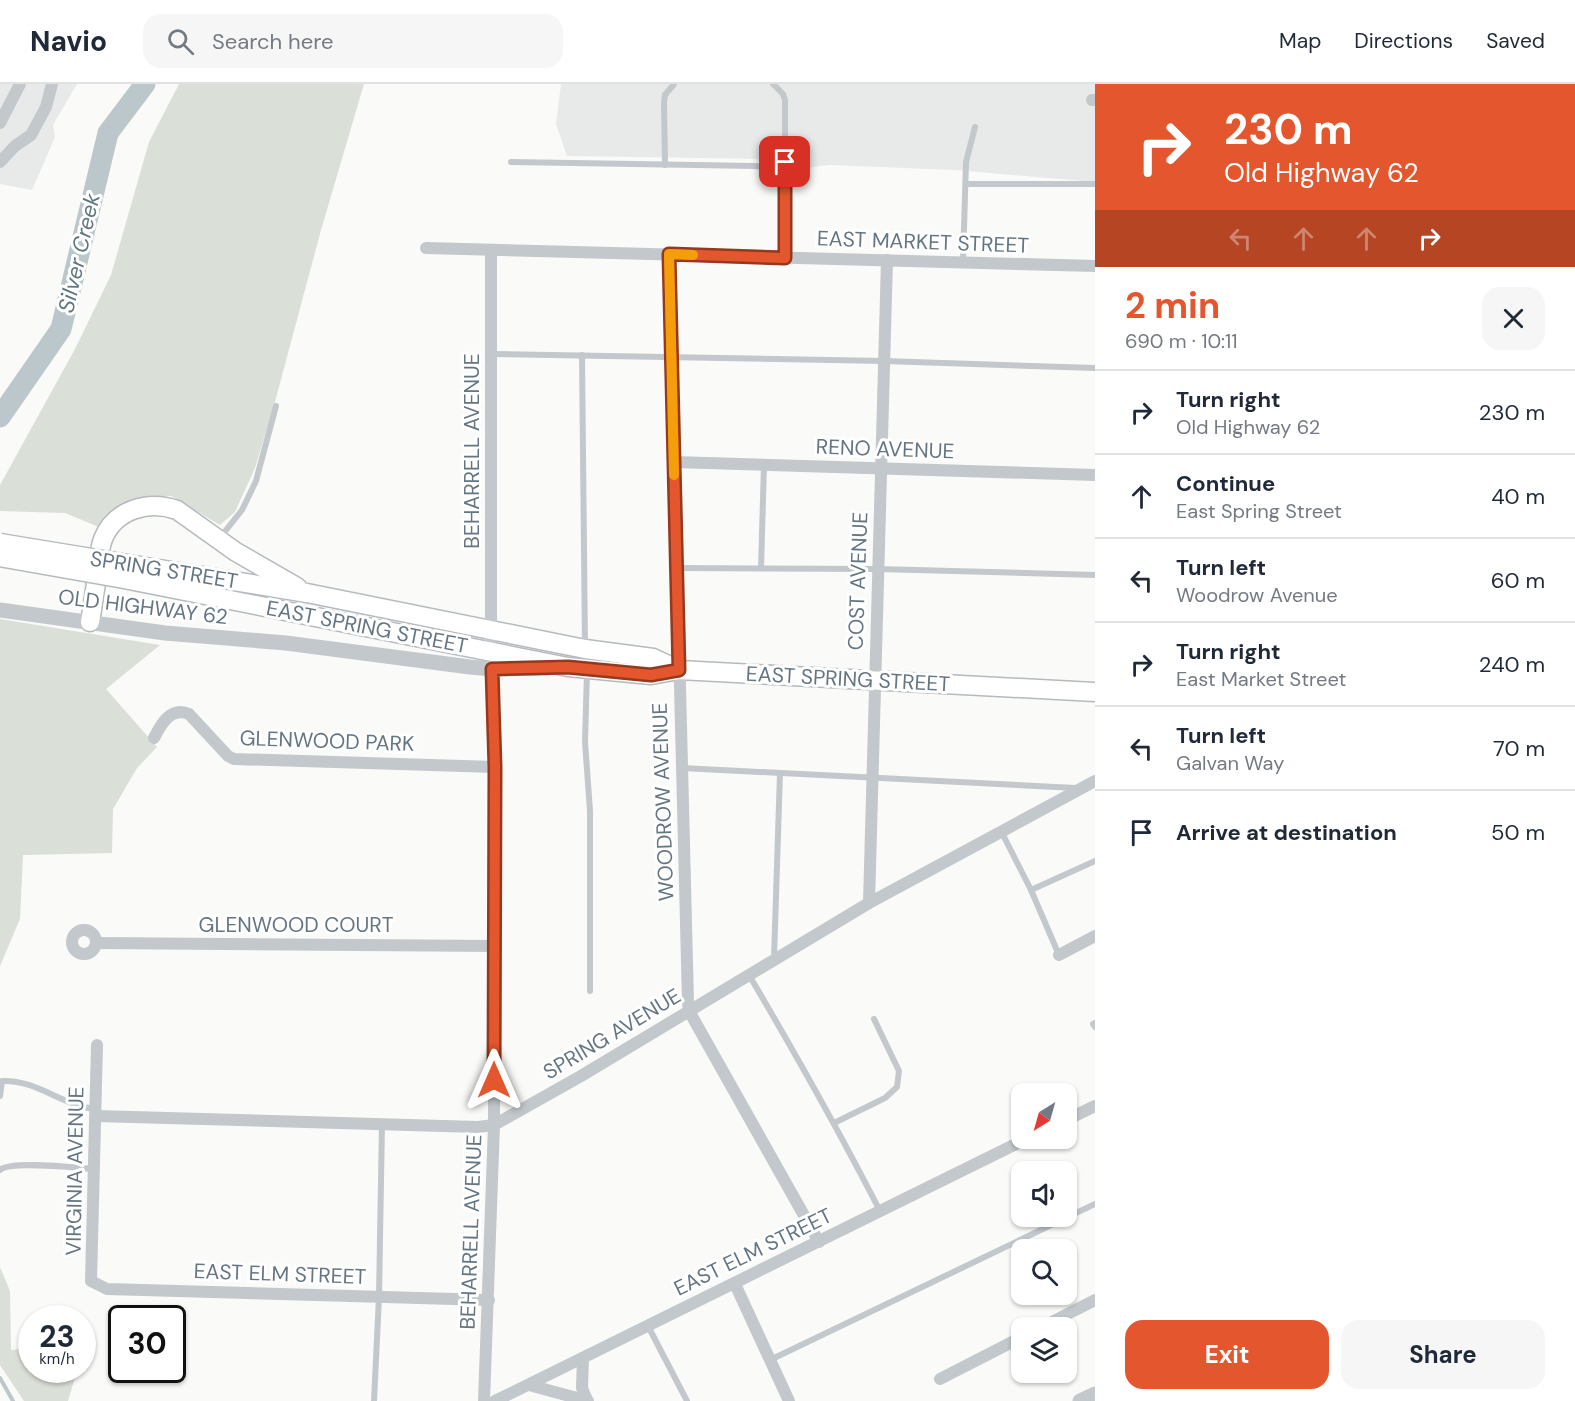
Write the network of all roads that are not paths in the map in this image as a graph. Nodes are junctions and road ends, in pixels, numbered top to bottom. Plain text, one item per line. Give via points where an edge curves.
1 (20, 84) edge
2 (52, 84) edge
3 (674, 84) edge
4 (773, 84) edge
5 (0, 123) edge
6 (975, 127) dead end
7 (0, 162) edge
8 (511, 162) dead end
9 (665, 165) junction
10 (785, 183) junction
11 (966, 184) junction
12 (1095, 184) edge
13 (426, 248) dead end
14 (491, 250) junction
15 (669, 254) junction
16 (785, 258) junction
17 (887, 261) junction
18 (963, 262) junction
19 (1095, 266) edge
20 (491, 354) junction
21 (582, 355) junction
22 (672, 356) junction
23 (884, 361) junction
24 (1095, 368) edge
25 (276, 406) dead end
26 (674, 462) junction
27 (764, 465) junction
28 (881, 469) junction
29 (1095, 475) edge
30 (219, 539) junction
31 (0, 543) edge
32 (0, 557) edge
33 (677, 568) junction
34 (761, 568) junction
35 (878, 569) junction
36 (123, 571) junction
37 (1095, 575) edge
38 (307, 593) junction
39 (0, 610) edge
40 (90, 622) junction
41 (491, 630) junction
42 (585, 649) junction
43 (490, 660) junction
44 (587, 670) junction
45 (679, 670) junction
46 (875, 681) junction
47 (1095, 692) edge
48 (154, 738) dead end
49 (495, 767) junction
50 (682, 768) junction
51 (780, 773) junction
52 (872, 778) junction
53 (1095, 781) edge
54 (1081, 789) junction
55 (1001, 831) junction
56 (1095, 861) edge
57 (1031, 890) junction
58 (869, 903) junction
59 (1095, 936) edge
60 (96, 943) dead end
61 (495, 946) junction
62 (1059, 955) joint
63 (774, 960) junction
64 (749, 975) junction
65 (590, 991) dead end
66 (689, 1011) junction
67 (874, 1019) dead end
68 (97, 1045) dead end
69 (0, 1096) edge
70 (1095, 1106) edge
71 (96, 1112) junction
72 (1077, 1115) edge
73 (382, 1123) junction
74 (834, 1123) junction
75 (494, 1125) junction
76 (1011, 1146) edge
77 (94, 1169) junction
78 (0, 1170) edge
79 (1095, 1204) edge
80 (881, 1211) junction
81 (819, 1242) junction
82 (735, 1284) junction
83 (107, 1288) joint
84 (378, 1297) junction
85 (489, 1300) junction
86 (1095, 1300) edge
87 (1062, 1317) edge
88 (648, 1326) junction
89 (1011, 1343) edge
90 (583, 1358) junction
91 (770, 1360) junction
92 (940, 1379) dead end
93 (529, 1385) junction
94 (1095, 1394) edge
95 (569, 1398) edge
96 (374, 1401) edge
97 (484, 1401) edge
98 (495, 1401) edge
99 (587, 1401) edge
100 (687, 1401) edge
101 (789, 1401) edge
102 (1080, 1401) edge

1 - 5 street
2 - 7 street via 46,107 31,135
3 - 9 lane via 663,102
4 - 10 lane via 785,100
6 - 11 lane via 966,162
8 - 9 lane
9 - 10 lane via 765,168 780,174
10 - 16 lane
11 - 12 lane
11 - 18 lane
13 - 14 street, EAST MARKET STREET
14 - 15 street, EAST MARKET STREET
14 - 20 street, BEHARRELL AVENUE
15 - 16 street, EAST MARKET STREET
15 - 22 street, WOODROW AVENUE
16 - 17 street, EAST MARKET STREET
17 - 18 street, EAST MARKET STREET
17 - 23 street, COST AVENUE
18 - 19 street, EAST MARKET STREET
20 - 21 lane
20 - 41 street, BEHARRELL AVENUE
21 - 22 lane
21 - 42 lane
22 - 23 lane
22 - 26 street, WOODROW AVENUE
23 - 24 lane
23 - 28 street, COST AVENUE
25 - 30 lane via 256,481 242,510
26 - 27 street, RENO AVENUE
26 - 33 street, WOODROW AVENUE
27 - 28 street, RENO AVENUE
27 - 34 lane
28 - 29 street, RENO AVENUE
28 - 35 street, COST AVENUE
30 - 38 main road
30 - 40 main road via 167,507 144,506 124,514 103,539
31 - 36 main road, SPRING STREET, bridge
32 - 36 main road, EAST SPRING STREET, bridge
33 - 34 lane
33 - 45 street, WOODROW AVENUE
34 - 35 lane
35 - 37 lane
35 - 46 street, COST AVENUE
36 - 38 main road, SPRING STREET
36 - 43 main road, EAST SPRING STREET
38 - 41 main road, SPRING STREET
39 - 40 street, OLD HIGHWAY 62
40 - 43 street, OLD HIGHWAY 62 via 165,633
41 - 42 main road, SPRING STREET
41 - 43 street, BEHARRELL AVENUE
42 - 45 main road, SPRING STREET via 653,658
43 - 44 main road, EAST SPRING STREET
43 - 49 street, BEHARRELL AVENUE
44 - 45 main road, EAST SPRING STREET via 651,675
44 - 65 lane
45 - 46 main road, EAST SPRING STREET
45 - 50 street, WOODROW AVENUE
46 - 47 main road, EAST SPRING STREET
46 - 52 street, COST AVENUE
48 - 49 street, GLENWOOD PARK via 166,719 182,711 234,759
49 - 61 street, BEHARRELL AVENUE
50 - 51 lane
50 - 66 street, WOODROW AVENUE
51 - 52 lane
51 - 63 lane
52 - 54 lane
52 - 58 street, COST AVENUE
53 - 54 street, SPRING AVENUE
54 - 55 street, SPRING AVENUE
55 - 57 lane
55 - 58 street, SPRING AVENUE
56 - 57 lane
57 - 62 lane
58 - 63 street, SPRING AVENUE
59 - 62 street
60 - 61 street, GLENWOOD COURT
61 - 75 street, BEHARRELL AVENUE
63 - 64 street, SPRING AVENUE
64 - 66 street, SPRING AVENUE
64 - 74 lane
66 - 75 street, SPRING AVENUE
66 - 81 street, WOODROW AVENUE
67 - 74 lane via 899,1071 897,1088
68 - 71 street, VIRGINIA AVENUE
69 - 71 lane via 2,1081 12,1081
70 - 72 street
71 - 73 street, SPRING AVENUE
71 - 77 street, VIRGINIA AVENUE
73 - 75 street, SPRING AVENUE
73 - 84 lane
74 - 80 lane
75 - 85 street, BEHARRELL AVENUE
76 - 80 street, EAST ELM STREET
77 - 78 lane via 27,1165 4,1166
77 - 83 street, VIRGINIA AVENUE via 91,1281
79 - 91 lane
80 - 81 street, EAST ELM STREET
81 - 82 street, EAST ELM STREET
82 - 88 street, EAST ELM STREET
82 - 91 street
83 - 84 street, EAST ELM STREET
84 - 85 street, EAST ELM STREET
84 - 96 lane
85 - 97 street, BEHARRELL AVENUE
86 - 87 street
88 - 90 street, EAST ELM STREET
88 - 100 lane
89 - 92 street
90 - 93 street, EAST ELM STREET
90 - 99 street via 582,1388
91 - 101 street
93 - 95 street
93 - 98 street, EAST ELM STREET
94 - 102 street
95 - 99 street

